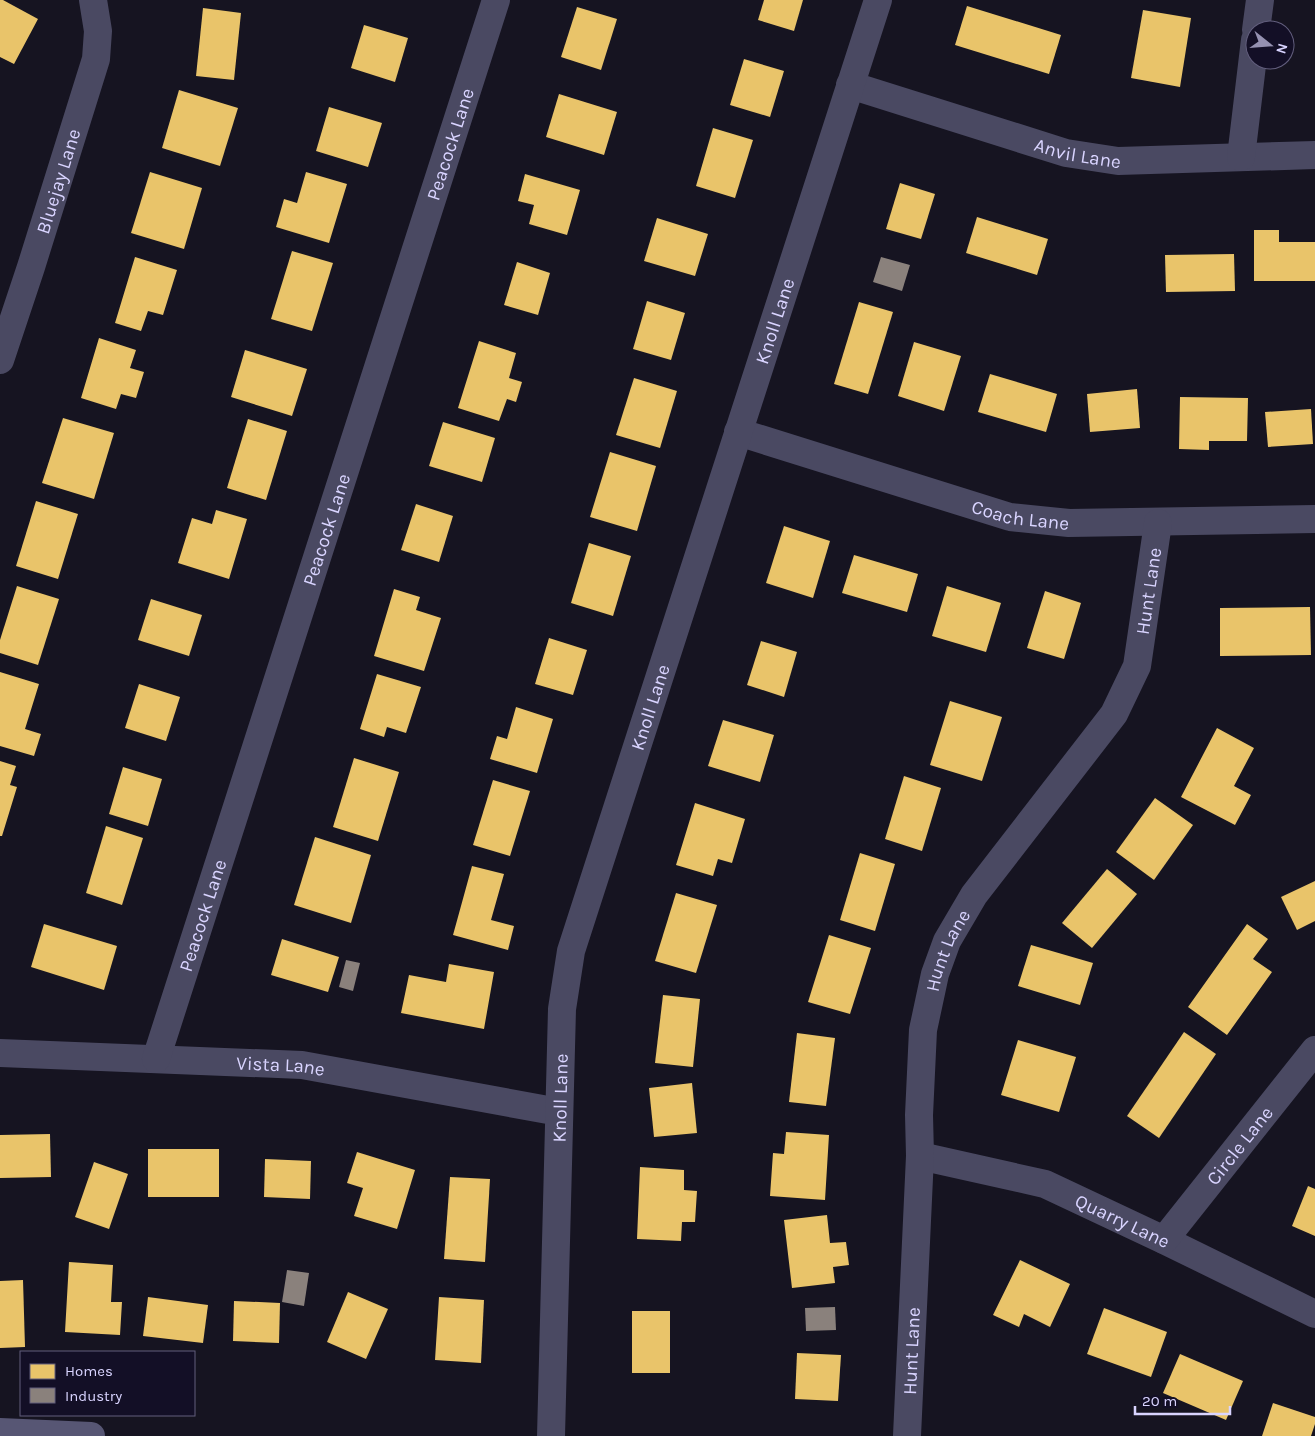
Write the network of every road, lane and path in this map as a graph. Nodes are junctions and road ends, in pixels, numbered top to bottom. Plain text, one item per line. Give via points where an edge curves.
1 (94, 0) edge
2 (496, 0) edge
3 (878, 0) edge
4 (1260, 0) edge
5 (1257, 20) edge
6 (1251, 70) edge
7 (850, 85) junction
8 (1315, 155) edge
9 (1241, 157) junction
10 (0, 360) edge
11 (738, 432) junction
12 (1315, 519) edge
13 (1158, 523) junction
14 (1315, 1050) edge
15 (0, 1053) edge
16 (156, 1059) junction
17 (559, 1112) junction
18 (920, 1156) junction
19 (1164, 1240) junction
20 (1315, 1314) edge
21 (0, 1432) edge
22 (91, 1436) edge
23 (551, 1436) edge
24 (907, 1436) edge

1 - 10 street, Bluejay Lane via 98,31 96,59
2 - 16 street, Peacock Lane
3 - 7 street, Knoll Lane
4 - 5 street
6 - 9 street
7 - 9 street, Anvil Lane via 1066,153 1118,160
7 - 11 street, Knoll Lane
8 - 9 street, Anvil Lane
11 - 13 street, Coach Lane via 1010,517 1069,523
11 - 17 street, Knoll Lane via 571,951 562,1009
12 - 13 street, Coach Lane
13 - 18 street, Hunt Lane via 1137,666 1114,714 974,895 947,941 935,974 923,1030
14 - 19 street, Circle Lane
15 - 16 street, Vista Lane
16 - 17 street, Vista Lane via 302,1065
17 - 23 street, Knoll Lane
18 - 19 street, Quarry Lane via 1045,1184
18 - 24 street, Hunt Lane
19 - 20 street, Quarry Lane
21 - 22 main road

